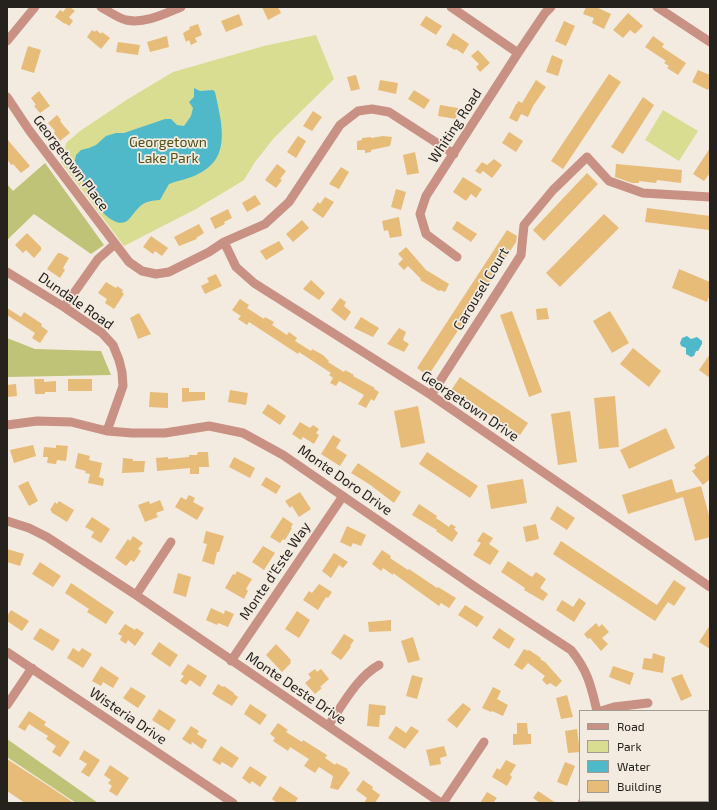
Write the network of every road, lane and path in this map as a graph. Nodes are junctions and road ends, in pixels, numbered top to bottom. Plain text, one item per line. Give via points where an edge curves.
1 (35, 7) edge
2 (101, 7) edge
3 (181, 7) edge
4 (450, 7) edge
5 (551, 7) edge
6 (657, 7) edge
7 (7, 41) edge
8 (710, 42) edge
9 (518, 53) junction
10 (7, 97) edge
11 (454, 154) junction
12 (710, 198) edge
13 (224, 242) junction
14 (115, 244) junction
15 (457, 257) dead end
16 (7, 272) edge
17 (64, 307) junction
18 (431, 395) junction
19 (7, 425) edge
20 (106, 431) junction
21 (343, 496) junction
22 (7, 522) edge
23 (171, 542) dead end
24 (710, 588) edge
25 (136, 595) junction
26 (7, 652) edge
27 (231, 661) junction
28 (379, 665) dead end
29 (32, 668) junction
30 (648, 702) dead end
31 (7, 705) edge
32 (597, 710) edge
33 (604, 710) edge
34 (328, 726) junction
35 (484, 742) dead end
36 (233, 803) edge
37 (442, 803) edge

1 - 7 street
2 - 3 street via 125,20 139,21
4 - 9 street
5 - 9 street, Whiting Road
6 - 8 street
9 - 11 street, Whiting Road
10 - 14 street, Georgetown Place
11 - 13 street, Georgetown Place via 389,112 372,109 358,112 340,124 278,213 265,224
11 - 15 street, Whiting Road via 426,196 420,214 426,234
12 - 18 street, Carousel Court via 643,193 609,181 587,157 553,190 524,225 521,255
13 - 14 street, Georgetown Place via 169,272 156,274 142,271 129,262
13 - 18 street, Georgetown Drive via 236,267 254,283
14 - 17 street via 98,259
16 - 17 street, Dundale Road
17 - 20 street, Dundale Road via 102,333 113,345 119,360 123,386
18 - 24 street, Georgetown Drive
19 - 20 street, Monte Doro Drive via 37,421 71,422
20 - 21 street, Monte Doro Drive via 165,432 209,426 243,433 283,455
21 - 27 street, Monte d'Este Way
21 - 32 street, Monte Doro Drive via 571,650 588,677
22 - 25 street, Monte Deste Drive via 29,528 47,537
23 - 25 street
25 - 27 street, Monte Deste Drive
26 - 29 street, Wisteria Drive
27 - 34 street, Monte Deste Drive
28 - 34 street via 362,677
29 - 31 street
29 - 36 street, Wisteria Drive
30 - 33 street
34 - 37 street, Monte Deste Drive
35 - 37 street

